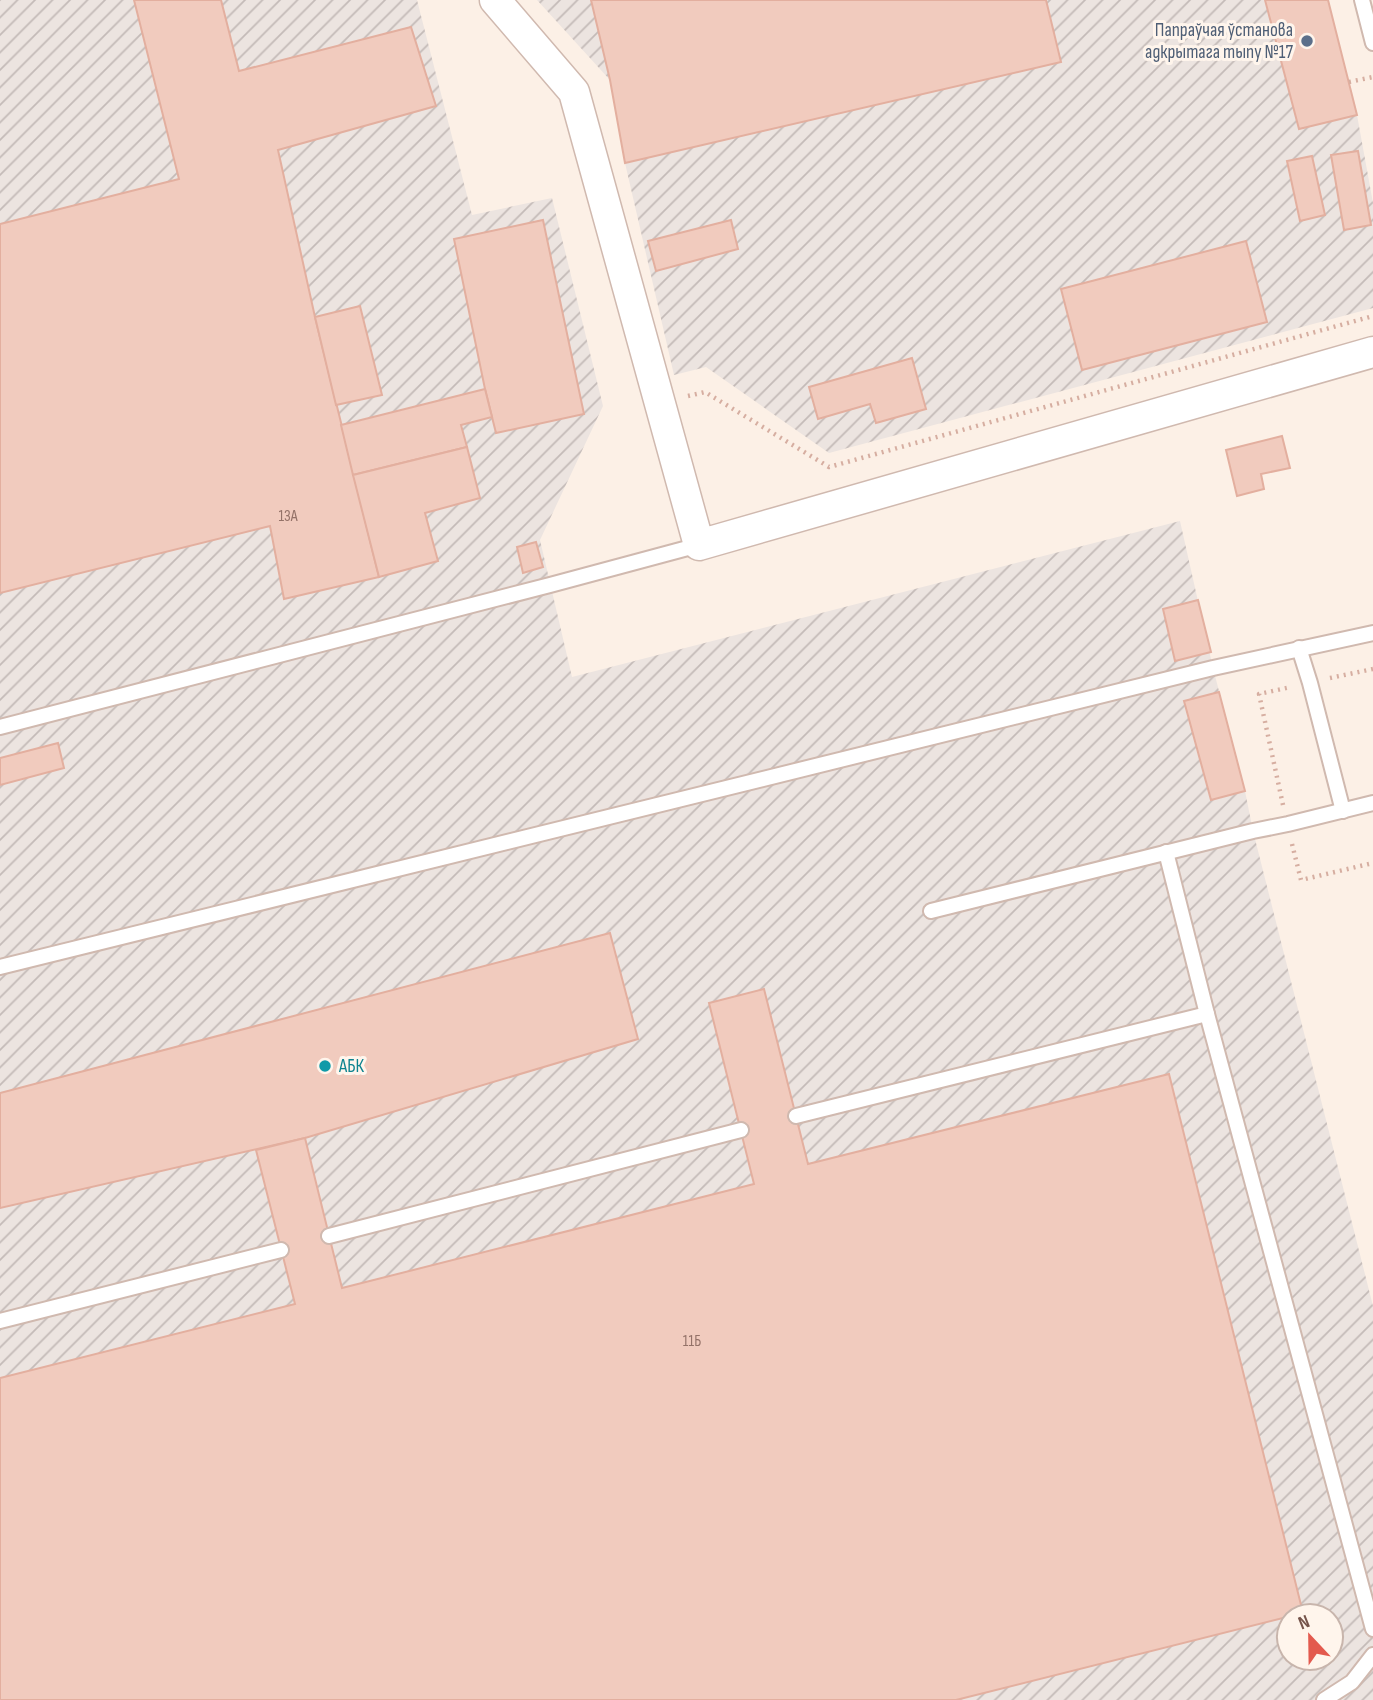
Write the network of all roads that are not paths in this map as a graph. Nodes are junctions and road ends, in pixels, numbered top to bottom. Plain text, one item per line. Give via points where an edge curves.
1 (495, 0) edge
2 (1362, 0) edge
3 (1373, 43) edge
4 (1373, 352) edge
5 (699, 545) junction
6 (1373, 633) edge
7 (1299, 649) junction
8 (0, 727) edge
9 (1373, 803) edge
10 (1343, 811) junction
11 (1166, 852) junction
12 (930, 911) dead end
13 (0, 967) edge
14 (1207, 1014) junction
15 (796, 1116) dead end
16 (741, 1130) dead end
17 (329, 1236) dead end
18 (281, 1250) dead end
19 (0, 1321) edge
20 (1373, 1629) edge
21 (1373, 1655) edge
22 (1324, 1700) edge

1 - 5 street via 574,92
2 - 3 lane
4 - 5 street
5 - 8 lane
6 - 7 lane
7 - 10 lane
7 - 13 lane
9 - 10 lane
10 - 11 lane
11 - 12 lane
11 - 14 lane
14 - 15 lane
14 - 20 lane
16 - 17 lane
18 - 19 lane
21 - 22 lane via 1352,1682

